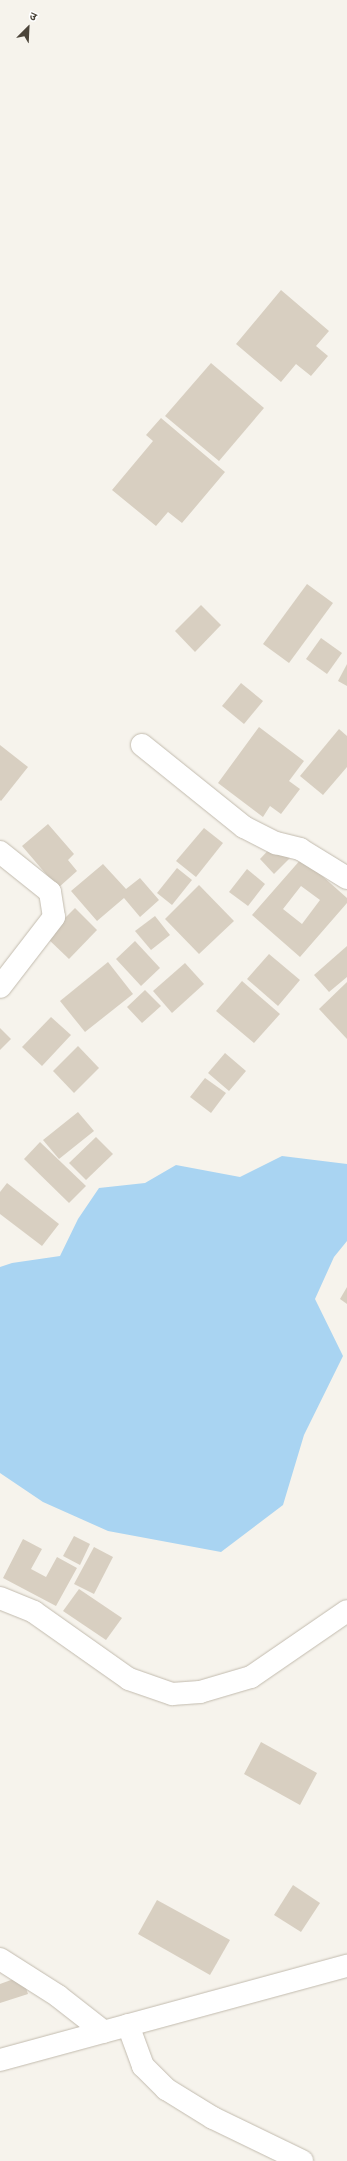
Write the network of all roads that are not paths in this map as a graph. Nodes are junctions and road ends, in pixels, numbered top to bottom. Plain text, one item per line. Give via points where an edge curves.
1 (142, 745) dead end
2 (0, 852) edge
3 (347, 878) edge
4 (0, 988) edge
5 (0, 1598) edge
6 (347, 1611) edge
7 (0, 1959) edge
8 (347, 1966) edge
9 (104, 2032) junction
10 (130, 2032) junction
11 (0, 2060) edge
12 (302, 2161) edge

1 - 3 street via 244,827 276,843 300,850
2 - 4 street via 50,892 54,917
5 - 6 street via 34,1612 129,1679 172,1694 200,1692 251,1677
7 - 9 street via 58,1996
8 - 10 street
9 - 10 street
9 - 11 street
10 - 12 street via 143,2066 166,2089 213,2118

